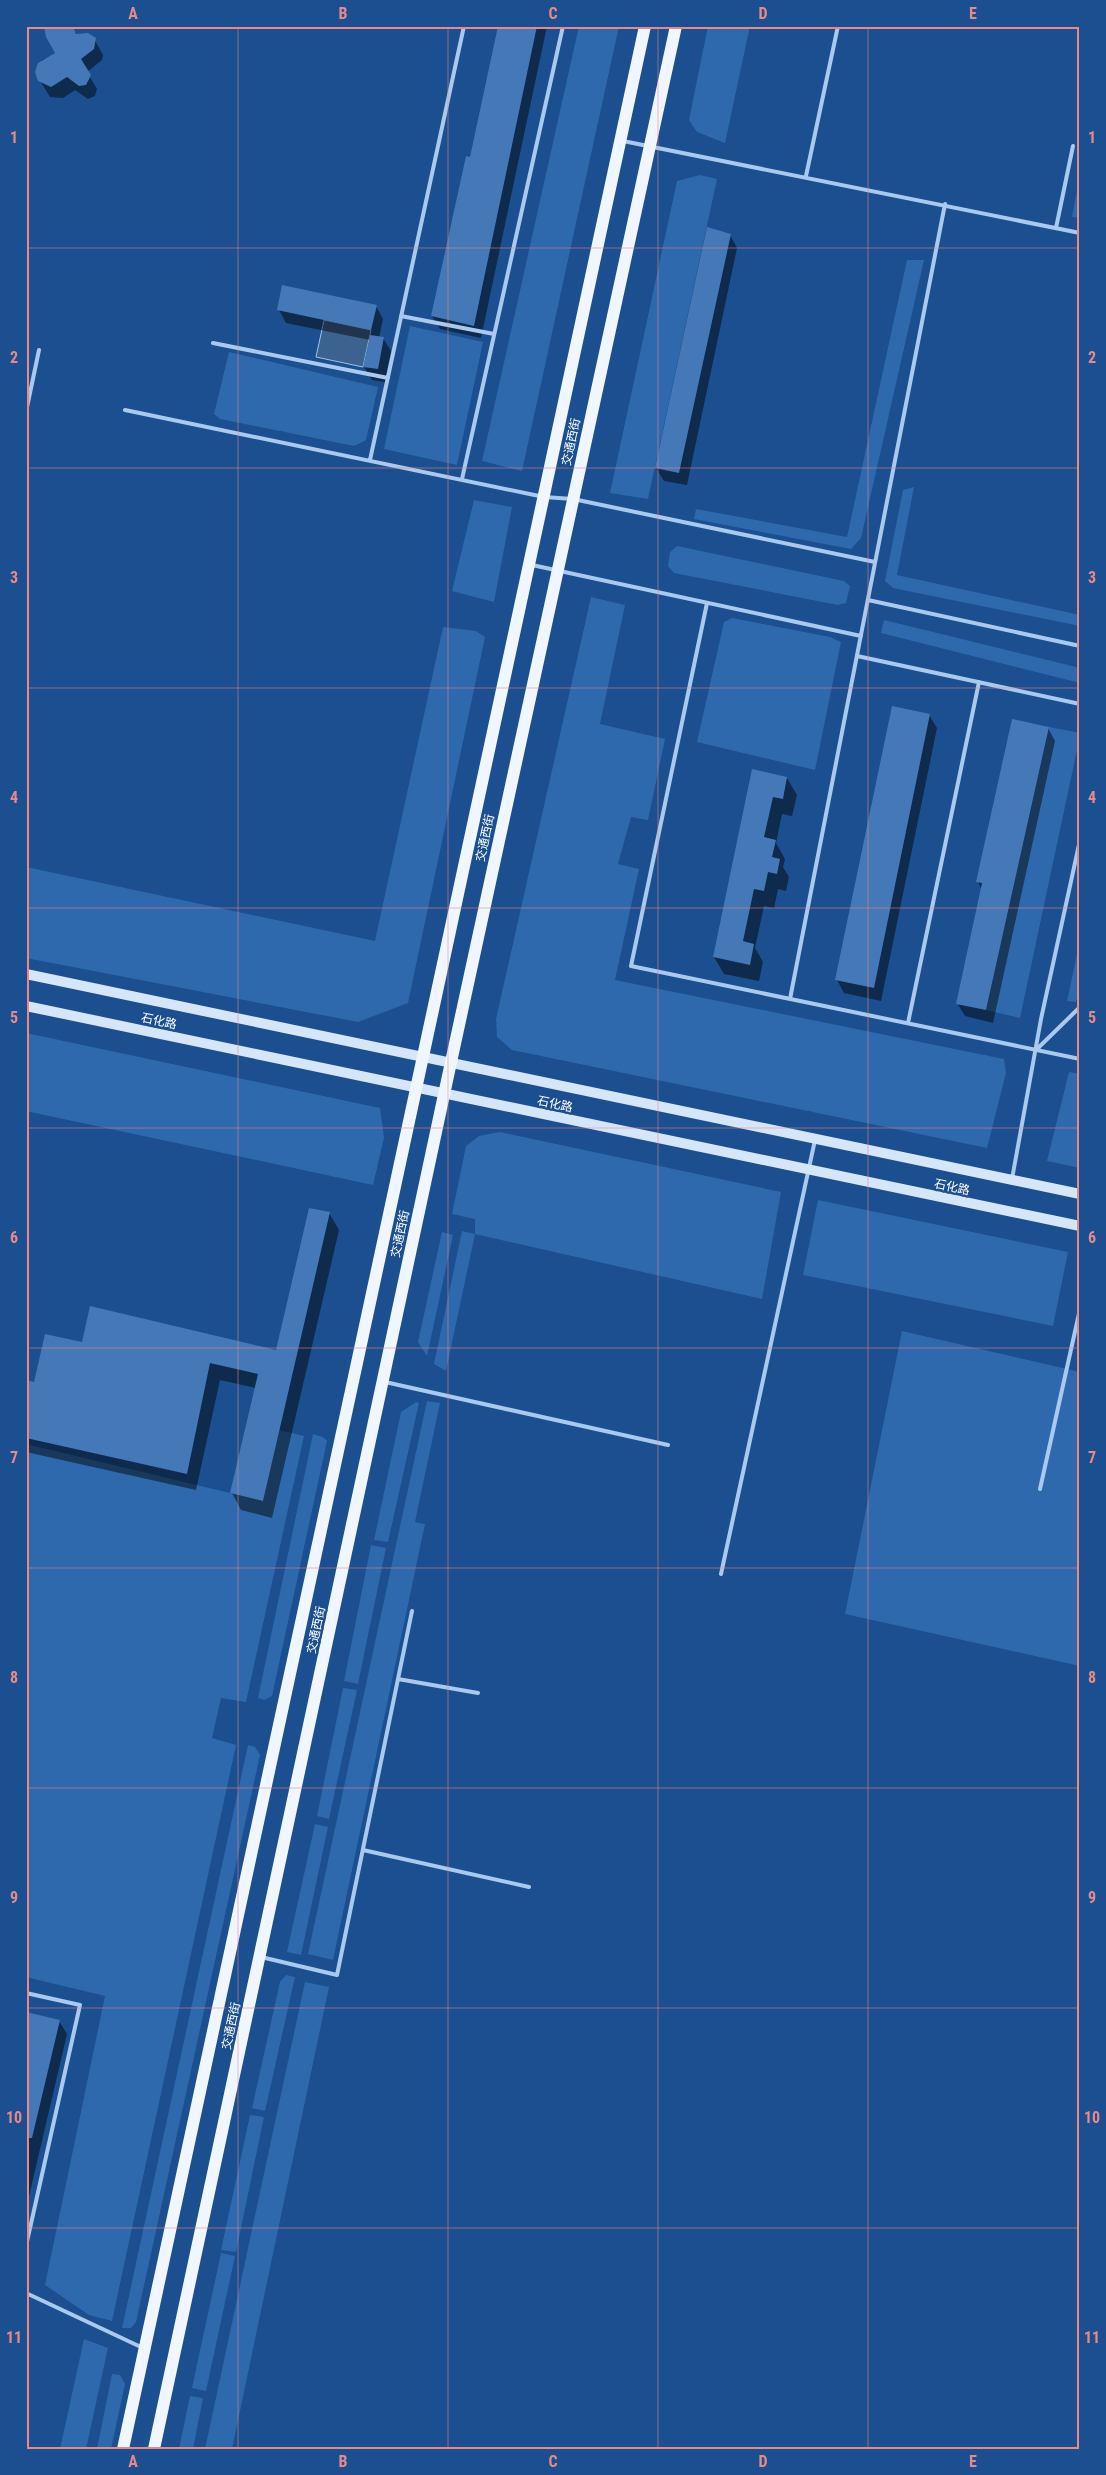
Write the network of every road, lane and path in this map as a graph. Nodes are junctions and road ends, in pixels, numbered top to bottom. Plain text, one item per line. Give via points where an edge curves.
1 (464, 26) edge
2 (563, 26) edge
3 (645, 26) edge
4 (676, 26) edge
5 (838, 26) edge
6 (621, 140) junction
7 (650, 146) junction
8 (1073, 146) dead end
9 (806, 176) junction
10 (945, 204) junction
11 (1056, 228) junction
12 (1080, 233) edge
13 (401, 316) junction
14 (494, 334) junction
15 (212, 343) dead end
16 (40, 350) dead end
17 (388, 378) junction
18 (125, 410) dead end
19 (26, 412) edge
20 (370, 460) junction
21 (462, 479) junction
22 (544, 497) junction
23 (573, 499) junction
24 (876, 562) junction
25 (530, 564) junction
26 (558, 571) junction
27 (868, 600) junction
28 (707, 603) junction
29 (861, 636) junction
30 (1080, 646) edge
31 (857, 656) junction
32 (979, 682) junction
33 (1080, 704) edge
34 (1080, 840) edge
35 (26, 974) edge
36 (790, 999) junction
37 (26, 1006) edge
38 (1080, 1007) edge
39 (908, 1024) junction
40 (1036, 1050) junction
41 (424, 1056) junction
42 (1080, 1059) edge
43 (450, 1062) junction
44 (417, 1088) junction
45 (444, 1094) junction
46 (816, 1138) junction
47 (809, 1170) junction
48 (1012, 1179) junction
49 (1080, 1194) edge
50 (1080, 1226) edge
51 (1080, 1309) edge
52 (383, 1382) junction
53 (668, 1445) dead end
54 (1040, 1489) dead end
55 (721, 1574) dead end
56 (412, 1611) dead end
57 (398, 1679) junction
58 (478, 1693) dead end
59 (363, 1850) junction
60 (529, 1887) dead end
61 (260, 1957) junction
62 (26, 1993) edge
63 (26, 2246) edge
64 (26, 2293) edge
65 (145, 2349) junction
66 (123, 2449) edge
67 (154, 2449) edge

1 - 13 lane
2 - 14 lane
3 - 6 main road, 交通西街
4 - 7 main road, 交通西街
5 - 9 lane
6 - 7 lane
6 - 22 main road, 交通西街
7 - 9 lane
7 - 23 main road, 交通西街
8 - 11 lane
9 - 10 lane
10 - 11 lane
10 - 24 lane
11 - 12 lane
13 - 14 lane
13 - 17 lane
14 - 21 lane
15 - 17 lane
16 - 19 lane
17 - 20 lane
18 - 20 lane
20 - 21 lane
21 - 22 lane
22 - 23 lane
22 - 25 main road, 交通西街
23 - 24 lane
23 - 26 main road, 交通西街
24 - 27 lane
25 - 26 lane
25 - 41 main road, 交通西街
26 - 28 lane
26 - 43 main road, 交通西街
27 - 29 lane
27 - 30 lane
28 - 29 lane
28 - 36 lane via 631,966
29 - 31 lane
31 - 32 lane
31 - 36 lane
32 - 33 lane
32 - 39 lane
34 - 40 lane
35 - 41 main road, 石化路
36 - 39 lane
37 - 44 main road, 石化路
38 - 40 lane
39 - 40 lane
40 - 42 lane
40 - 48 lane
41 - 43 main road, 石化路
41 - 44 main road, 交通西街
43 - 45 main road, 交通西街
43 - 46 main road, 石化路
44 - 45 main road, 石化路
44 - 65 main road, 交通西街
45 - 47 main road, 石化路
45 - 52 main road, 交通西街
46 - 47 lane
46 - 48 main road, 石化路
47 - 50 main road, 石化路
47 - 55 lane
48 - 49 main road, 石化路
51 - 54 lane
52 - 53 lane
52 - 61 main road, 交通西街
56 - 57 lane
57 - 58 lane
57 - 59 lane
59 - 60 lane
59 - 61 lane via 337,1975
61 - 67 main road, 交通西街
62 - 63 lane via 80,2005
64 - 65 lane
65 - 66 main road, 交通西街

